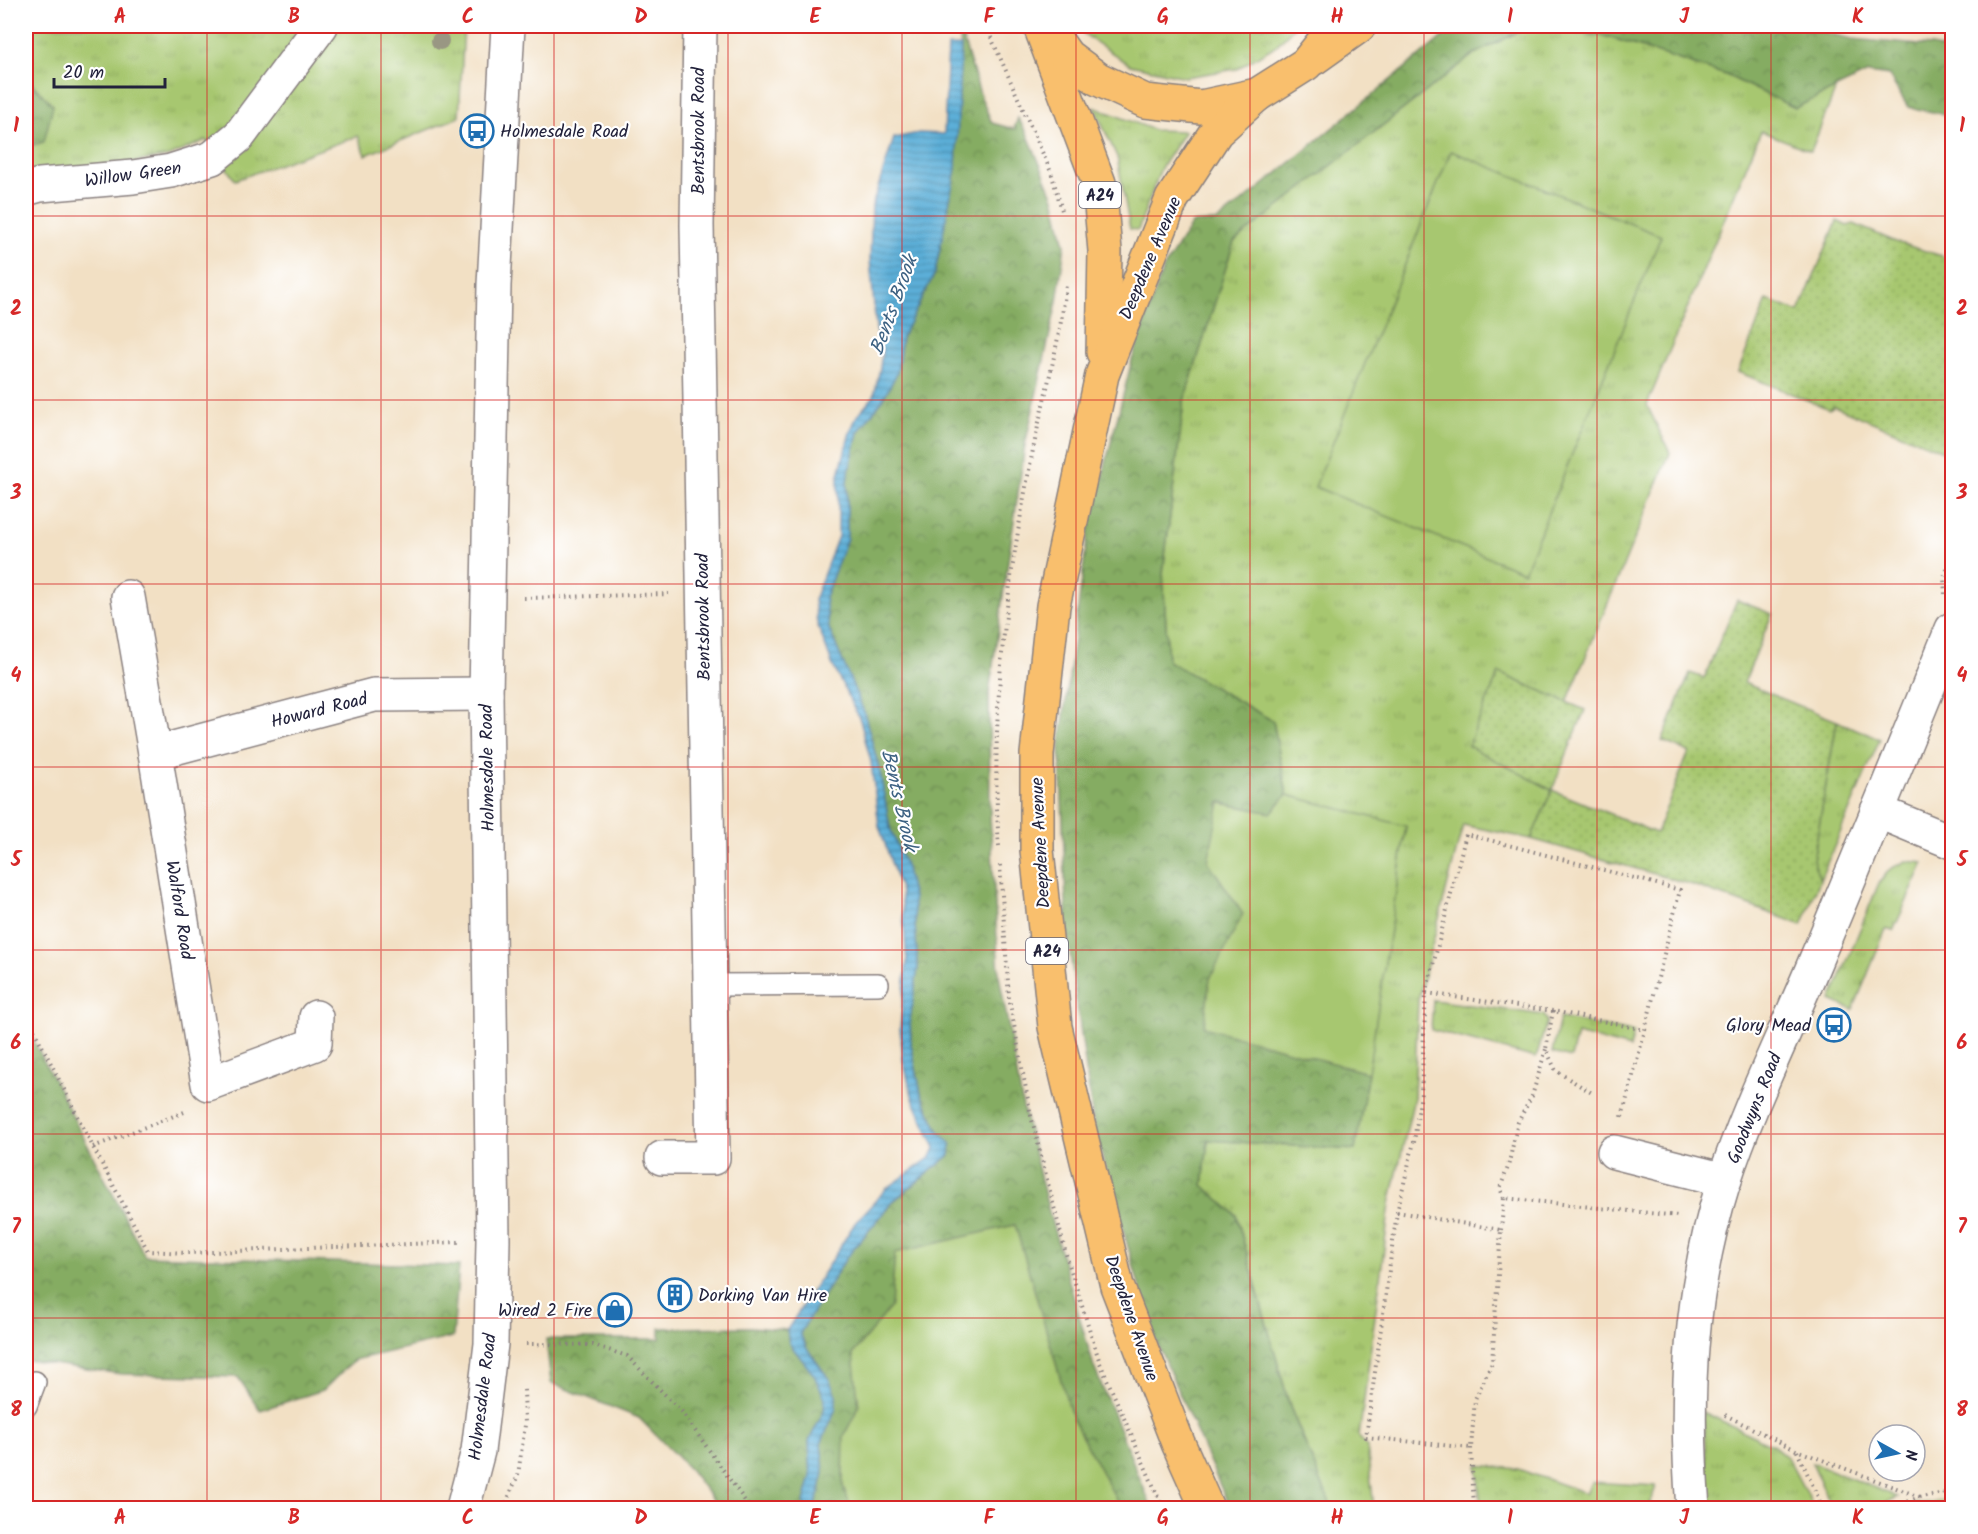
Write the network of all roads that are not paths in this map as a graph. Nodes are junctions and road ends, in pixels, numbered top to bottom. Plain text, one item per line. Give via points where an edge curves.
1 (321, 26) edge
2 (508, 26) edge
3 (700, 26) edge
4 (1040, 26) edge
5 (1045, 26) edge
6 (1336, 26) edge
7 (1359, 26) edge
8 (1306, 64) junction
9 (1257, 95) junction
10 (26, 189) edge
11 (1102, 375) junction
12 (128, 597) dead end
13 (1953, 629) edge
14 (486, 694) junction
15 (155, 753) junction
16 (1877, 811) junction
17 (1953, 842) edge
18 (878, 984) dead end
19 (709, 985) junction
20 (316, 1017) dead end
21 (1614, 1152) road end
22 (662, 1158) dead end
23 (1725, 1179) junction
24 (35, 1382) dead end
25 (26, 1406) edge
26 (463, 1509) edge
27 (1207, 1509) edge
28 (1693, 1509) edge

1 - 10 street, Willow Green via 239,136 212,158 171,171
2 - 14 street, Holmesdale Road via 494,285
3 - 19 street, Bentsbrook Road via 697,225
4 - 11 main road, Deepdene Avenue / A24 via 1100,183 1105,251
5 - 9 main road via 1067,56 1098,79 1145,101 1201,107
6 - 8 main road
7 - 8 main road
8 - 9 main road
9 - 11 main road, Deepdene Avenue / A24 via 1216,132 1172,199
11 - 27 main road, Deepdene Avenue / A24 via 1053,606 1037,754 1037,850 1055,1027 1117,1286
12 - 15 street, Walford Road
13 - 16 street, Goodwyns Road
14 - 15 street, Howard Road via 374,695
14 - 26 street, Holmesdale Road via 491,1344 478,1450
15 - 20 street, Walford Road via 208,1083 315,1044
16 - 17 street
16 - 23 street, Goodwyns Road via 1749,1113
18 - 19 lane
19 - 22 street, Bentsbrook Road via 713,1158
21 - 23 street
23 - 28 street, Goodwyns Road via 1694,1312 1688,1402
24 - 25 lane

